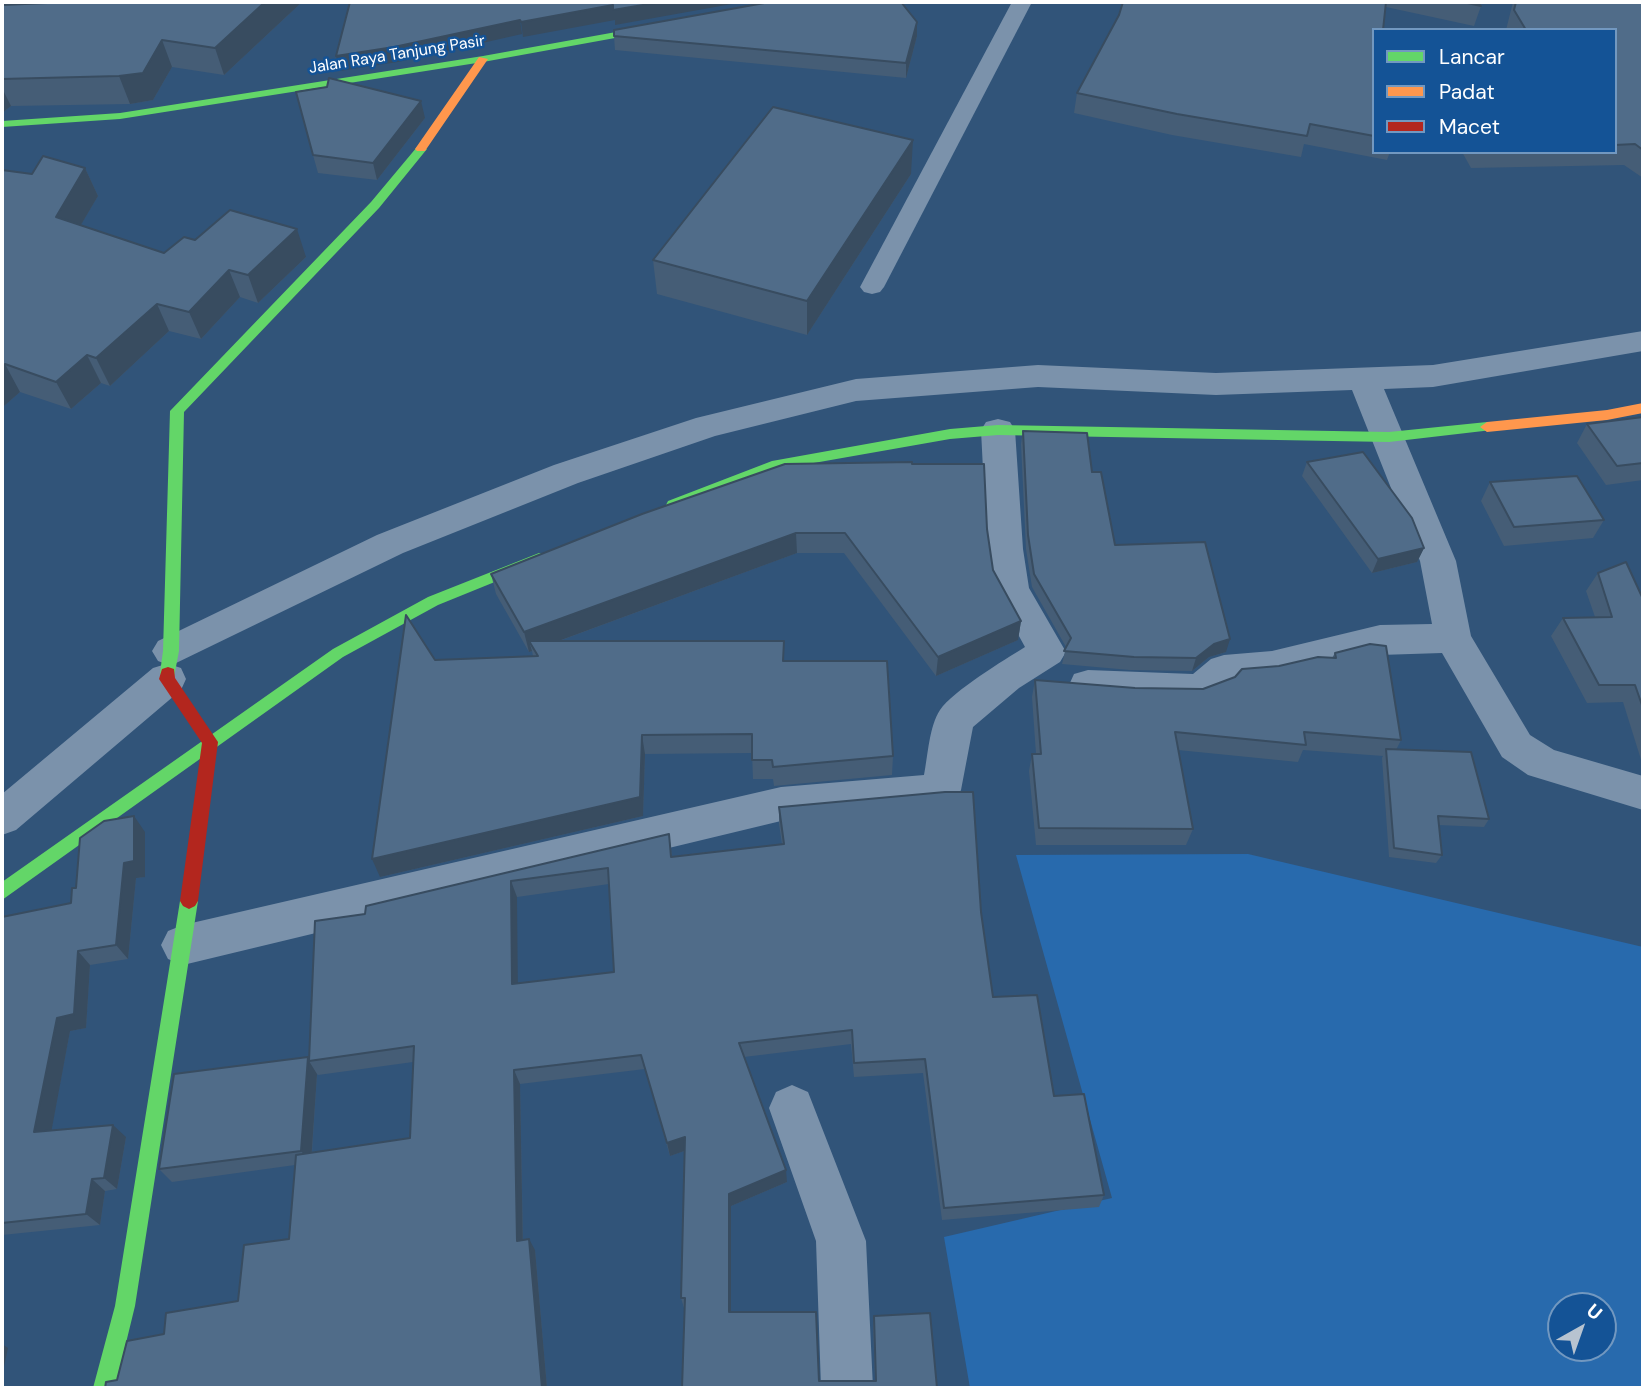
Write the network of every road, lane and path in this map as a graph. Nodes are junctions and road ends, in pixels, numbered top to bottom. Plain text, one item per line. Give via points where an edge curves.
1 (1022, 2) edge
2 (687, 22) edge
3 (483, 60) junction
4 (2, 124) edge
5 (872, 287) dead end
6 (1643, 341) edge
7 (1366, 384) junction
8 (1643, 408) edge
9 (998, 430) junction
10 (1387, 431) junction
11 (659, 511) edge
12 (559, 551) edge
13 (1454, 638) junction
14 (172, 675) junction
15 (1006, 677) junction
16 (210, 742) junction
17 (1643, 793) edge
18 (2, 818) edge
19 (2, 891) edge
20 (183, 945) junction
21 (792, 1108) dead end
22 (104, 1388) edge
23 (847, 1388) edge

1 - 5 lane
2 - 3 street, Jalan Raya Tanjung Pasir
3 - 4 street, Jalan Raya Tanjung Pasir via 120,116
3 - 14 street via 423,147 375,205 177,411
6 - 7 street
7 - 10 street
7 - 14 street via 1216,384 1038,376 856,390 708,426 566,474 390,544
8 - 10 street via 1607,415
9 - 10 street
9 - 11 street via 950,434 772,466
9 - 15 street via 1011,589 1047,652
10 - 13 street via 1438,561
12 - 16 street via 433,601 338,653
13 - 15 street via 1380,640 1272,666 1224,670 1214,681 1197,688 1130,688
13 - 17 street via 1516,746 1527,756
14 - 16 street
14 - 18 street
15 - 20 street via 954,719 941,790 781,804
16 - 19 street
16 - 20 street
20 - 22 street via 125,1306
21 - 23 street via 841,1241

